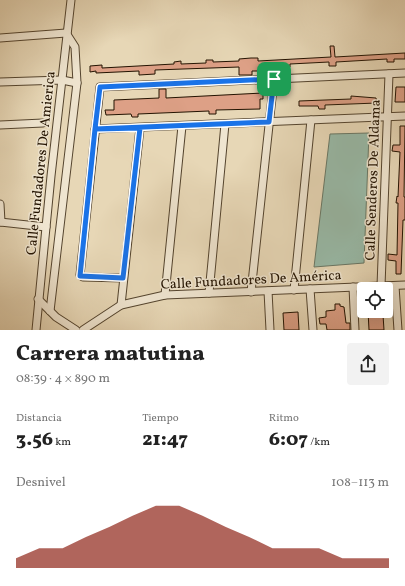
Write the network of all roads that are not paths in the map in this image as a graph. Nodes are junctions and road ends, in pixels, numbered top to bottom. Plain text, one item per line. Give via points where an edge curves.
1 (71, 0) edge
2 (66, 33) junction
3 (0, 38) edge
4 (405, 73) edge
5 (389, 74) junction
6 (274, 79) junction
7 (62, 80) junction
8 (0, 82) edge
9 (77, 83) junction
10 (405, 116) edge
11 (388, 117) junction
12 (310, 120) junction
13 (43, 122) dead end
14 (269, 122) junction
15 (226, 124) junction
16 (0, 126) edge
17 (182, 126) junction
18 (140, 128) junction
19 (95, 129) junction
20 (0, 204) edge
21 (0, 222) edge
22 (46, 227) junction
23 (123, 278) junction
24 (381, 282) edge
25 (405, 285) edge
26 (395, 286) joint
27 (353, 287) junction
28 (357, 287) edge
29 (294, 290) junction
30 (310, 290) junction
31 (268, 291) junction
32 (251, 292) junction
33 (208, 293) junction
34 (165, 295) junction
35 (38, 299) junction
36 (121, 305) junction
37 (50, 311) junction
38 (36, 330) edge
39 (76, 330) edge
40 (82, 330) edge
41 (270, 330) edge
42 (313, 330) edge
43 (355, 330) edge
44 (398, 330) edge

1 - 2 street, Calle Fundadores De Amierica
2 - 3 street
2 - 7 street, Calle Fundadores De Amierica
2 - 9 street via 76,47
4 - 5 street
5 - 6 street
5 - 11 street, Calle Senderos De Aldama
6 - 14 street
6 - 19 street via 100,87
7 - 8 street
7 - 9 street
7 - 22 street, Calle Fundadores De Amierica
9 - 37 street
10 - 11 street
11 - 12 street
11 - 24 street, Calle Senderos De Aldama
12 - 14 street
12 - 29 street
13 - 16 street
14 - 15 street
14 - 32 street
15 - 17 street
15 - 33 street
17 - 18 street
17 - 34 street
18 - 19 street
18 - 23 street
19 - 23 street via 80,274 83,277
20 - 21 street
21 - 22 street
22 - 35 street, Calle Fundadores De Amierica
23 - 36 street
25 - 26 street, Calle Fundadores De América
26 - 44 street
27 - 28 street, Calle Fundadores De América
27 - 30 street, Calle Fundadores De América
27 - 43 street
29 - 30 street, Calle Fundadores De América
29 - 31 street, Calle Fundadores De América
30 - 42 street
31 - 32 street, Calle Fundadores De América
31 - 41 street
32 - 33 street, Calle Fundadores De América
33 - 34 street, Calle Fundadores De América
34 - 36 street, Calle Fundadores De América
35 - 37 street
35 - 38 street, Calle Fundadores De Amierica
36 - 40 street, Calle Fundadores De América
37 - 39 street

